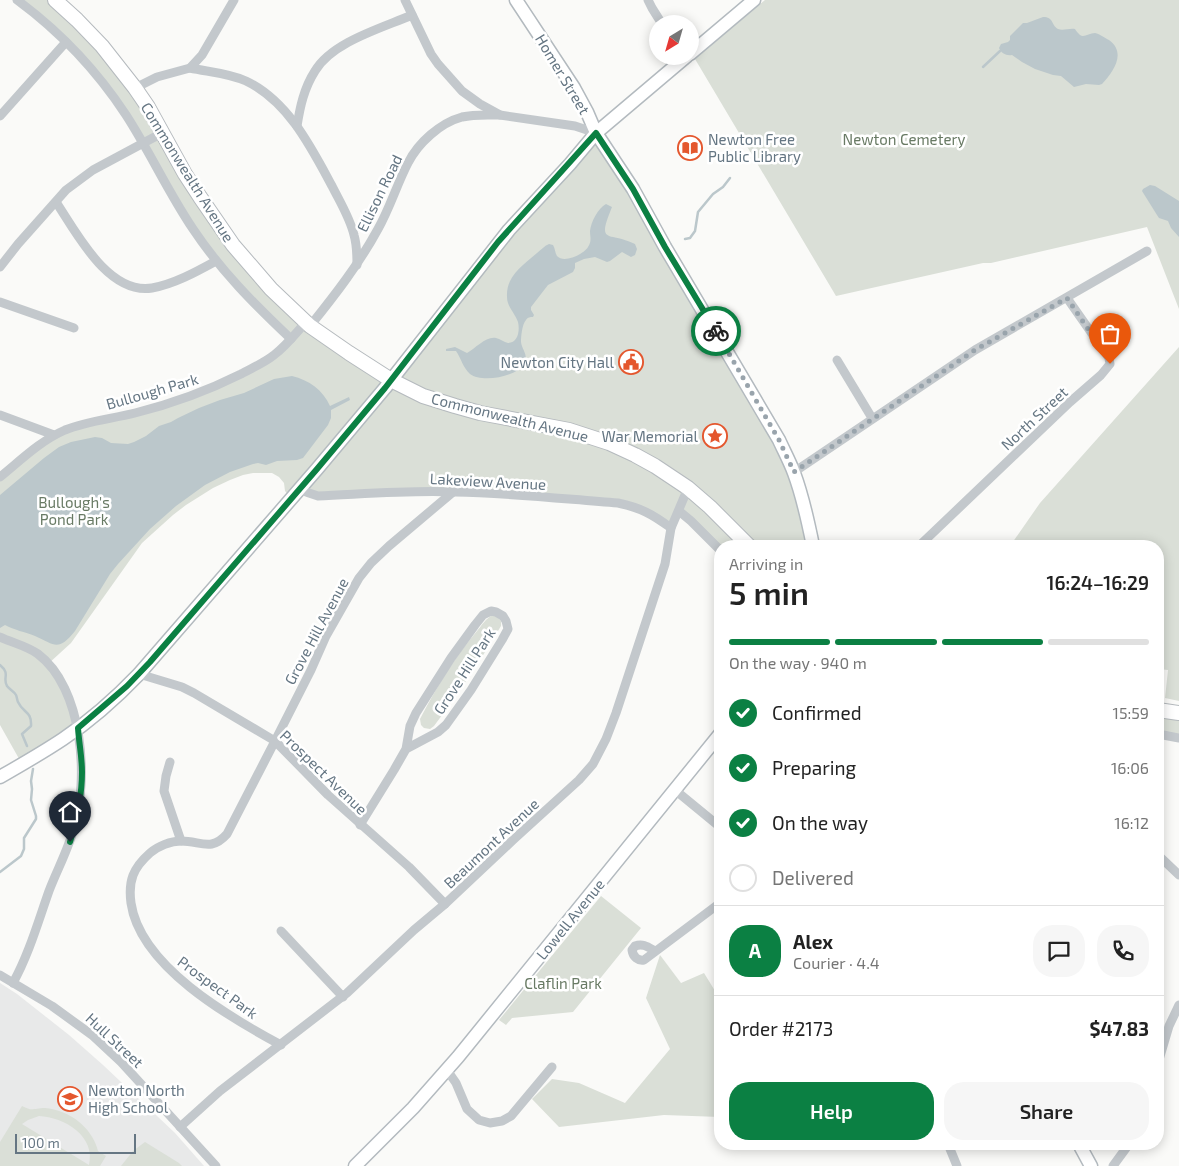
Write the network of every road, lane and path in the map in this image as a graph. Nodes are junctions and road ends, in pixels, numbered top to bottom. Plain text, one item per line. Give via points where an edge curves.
1 (17, 0) edge
2 (234, 0) edge
3 (405, 0) edge
4 (516, 0) edge
5 (648, 0) edge
6 (754, 0) edge
7 (59, 1) edge
8 (656, 15) edge
9 (412, 16) junction
10 (66, 42) junction
11 (699, 45) edge
12 (675, 65) edge
13 (190, 68) junction
14 (135, 88) junction
15 (500, 115) junction
16 (0, 116) edge
17 (297, 126) junction
18 (162, 133) junction
19 (596, 133) junction
20 (143, 143) junction
21 (56, 202) junction
22 (1147, 251) dead end
23 (216, 261) junction
24 (357, 266) junction
25 (0, 267) edge
26 (1067, 298) junction
27 (0, 302) edge
28 (308, 324) junction
29 (74, 328) dead end
30 (291, 339) junction
31 (838, 360) dead end
32 (391, 380) junction
33 (0, 415) edge
34 (872, 418) junction
35 (54, 435) junction
36 (794, 472) junction
37 (0, 476) edge
38 (688, 488) junction
39 (299, 489) junction
40 (453, 492) junction
41 (678, 511) junction
42 (671, 528) junction
43 (743, 540) edge
44 (812, 540) edge
45 (925, 540) edge
46 (714, 544) edge
47 (0, 637) edge
48 (139, 674) junction
49 (1164, 711) edge
50 (1179, 713) edge
51 (78, 728) junction
52 (1164, 735) edge
53 (1179, 738) edge
54 (714, 741) edge
55 (275, 742) junction
56 (406, 749) junction
57 (170, 762) dead end
58 (0, 777) edge
59 (675, 790) junction
60 (240, 810) joint
61 (714, 822) edge
62 (360, 825) junction
63 (181, 841) junction
64 (1164, 861) edge
65 (1179, 875) edge
66 (444, 904) junction
67 (714, 908) edge
68 (281, 931) dead end
69 (655, 952) dead end
70 (0, 975) edge
71 (13, 983) junction
72 (343, 997) junction
73 (1178, 1012) edge
74 (1164, 1043) edge
75 (281, 1045) junction
76 (552, 1068) dead end
77 (447, 1070) junction
78 (180, 1127) junction
79 (950, 1150) edge
80 (1082, 1150) edge
81 (1125, 1150) edge
82 (216, 1166) edge
83 (355, 1166) edge
84 (957, 1166) edge
85 (1091, 1166) edge
86 (1113, 1166) edge

1 - 10 street, Commonwealth Avenue
2 - 13 street via 202,55
3 - 9 street
4 - 19 street, Homer Street via 574,88
5 - 8 street
6 - 11 street
7 - 14 main road, Commonwealth Avenue via 102,46
9 - 15 street via 431,54 449,77 462,91
9 - 17 street via 358,37 326,56 308,83
10 - 16 street
10 - 20 street, Commonwealth Avenue via 104,86
12 - 19 street
13 - 14 street via 157,77
13 - 17 street via 246,81 277,103
14 - 18 main road, Commonwealth Avenue
15 - 19 street via 575,126
15 - 24 street, Ellison Road via 461,117 446,124 420,146 408,162 379,228
17 - 24 street via 349,220 357,250
18 - 20 street
18 - 28 main road, Commonwealth Avenue via 233,245 271,289
19 - 32 street via 498,242
19 - 36 street, Homer Street via 633,189 779,440
20 - 21 street via 87,174
20 - 23 street, Commonwealth Avenue via 181,210
21 - 23 street via 90,255 117,279 137,288 165,284
21 - 25 street
22 - 26 street
23 - 30 street, Commonwealth Avenue
24 - 28 street, Ellison Road
26 - 34 street via 975,350
26 - 45 street, North Street via 1110,364
27 - 29 street
28 - 30 street, Bullough Park
28 - 32 main road, Commonwealth Avenue
30 - 35 street, Bullough Park via 261,364 197,394 135,413 76,426
31 - 34 street
32 - 38 main road, Commonwealth Avenue via 423,396 455,406 569,430 609,443 655,466
32 - 39 street
33 - 35 street
34 - 36 street
35 - 37 street, Bullough Park
36 - 44 street, Homer Street
38 - 41 street, Beaumont Avenue
38 - 43 main road, Commonwealth Avenue
39 - 40 street, Lakeview Avenue via 318,496
39 - 48 street
40 - 42 street, Lakeview Avenue via 618,503 646,512
40 - 55 street, Grove Hill Avenue via 389,546 359,578 326,636
41 - 42 street, Beaumont Avenue
41 - 46 street
42 - 66 street, Beaumont Avenue via 665,564 606,739 593,764
47 - 51 street via 41,656 66,690
48 - 51 street
48 - 55 street, Prospect Avenue via 194,693
49 - 50 main road
51 - 58 street
51 - 71 street via 82,771 75,826 24,962
52 - 53 street
54 - 59 street, Lowell Avenue
55 - 60 street, Grove Hill Avenue
55 - 62 street, Prospect Avenue
56 - 56 street, Grove Hill Park via 416,713 475,625 490,611 503,616 508,629 446,725
56 - 62 street, Grove Hill Park
57 - 63 street via 164,791
59 - 61 street
59 - 77 street, Lowell Avenue
60 - 63 street, Prospect Park via 226,834 216,843
62 - 66 street, Prospect Avenue
63 - 75 street, Prospect Park via 164,844 150,852 131,878 129,892 138,927 149,947 184,982 243,1025
64 - 65 street
66 - 72 street, Beaumont Avenue
67 - 69 street
68 - 72 street
70 - 71 street, Hull Street
71 - 78 street, Hull Street via 92,1035
72 - 75 street, Beaumont Avenue
73 - 74 street
75 - 78 street, Beaumont Avenue via 220,1091
76 - 77 street via 511,1116 490,1123 471,1114
77 - 83 street, Lowell Avenue
78 - 82 street, Hull Street
79 - 84 street
80 - 85 street
81 - 86 street

